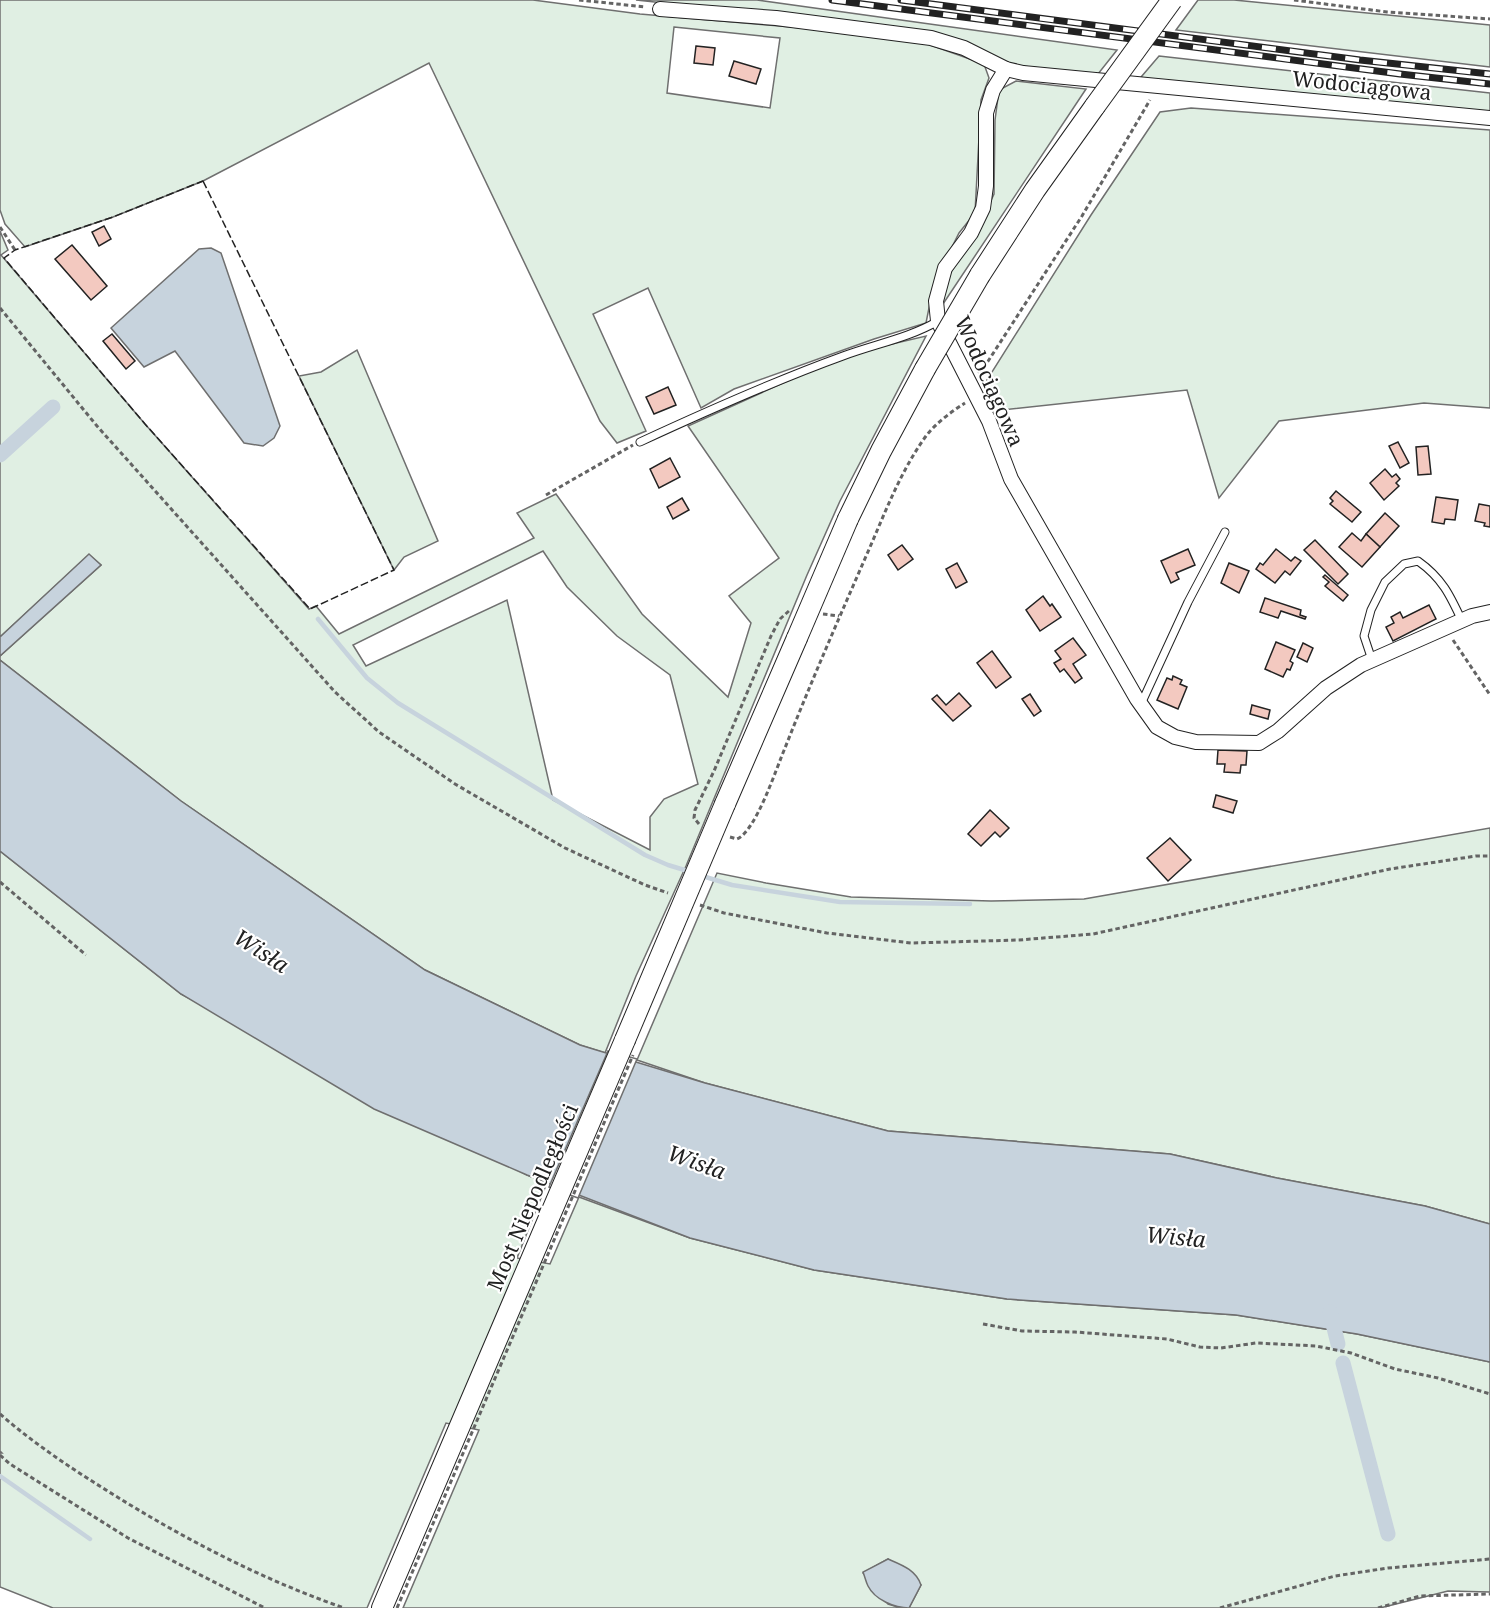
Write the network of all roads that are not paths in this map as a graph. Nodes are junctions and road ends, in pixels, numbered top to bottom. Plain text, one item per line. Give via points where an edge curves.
1 (1172, 0) edge
2 (660, 9) road end
3 (1006, 69) junction
4 (1490, 118) edge
5 (938, 321) junction
6 (640, 442) road end
7 (1225, 532) dead end
8 (1490, 612) edge
9 (1462, 621) junction
10 (1372, 660) junction
11 (1141, 704) junction
12 (382, 1608) edge

1 - 12 main road, Most Niepodległości, bridge via 980,274 881,451 796,638
2 - 3 street via 776,18 931,38 964,48
3 - 4 street, Wodociągowa
3 - 5 street, Wodociągowa via 993,90 986,113 983,208 971,233 945,268 936,301
5 - 6 lane via 729,401
5 - 11 street, Wodociągowa via 989,422 1011,478
7 - 11 lane
8 - 9 street, Wodociągowa
9 - 10 street, Wodociągowa
9 - 10 lane via 1434,572 1418,561 1404,564 1385,582 1371,610 1364,636
10 - 11 street, Wodociągowa via 1326,688 1259,743 1196,742 1175,737 1157,727

